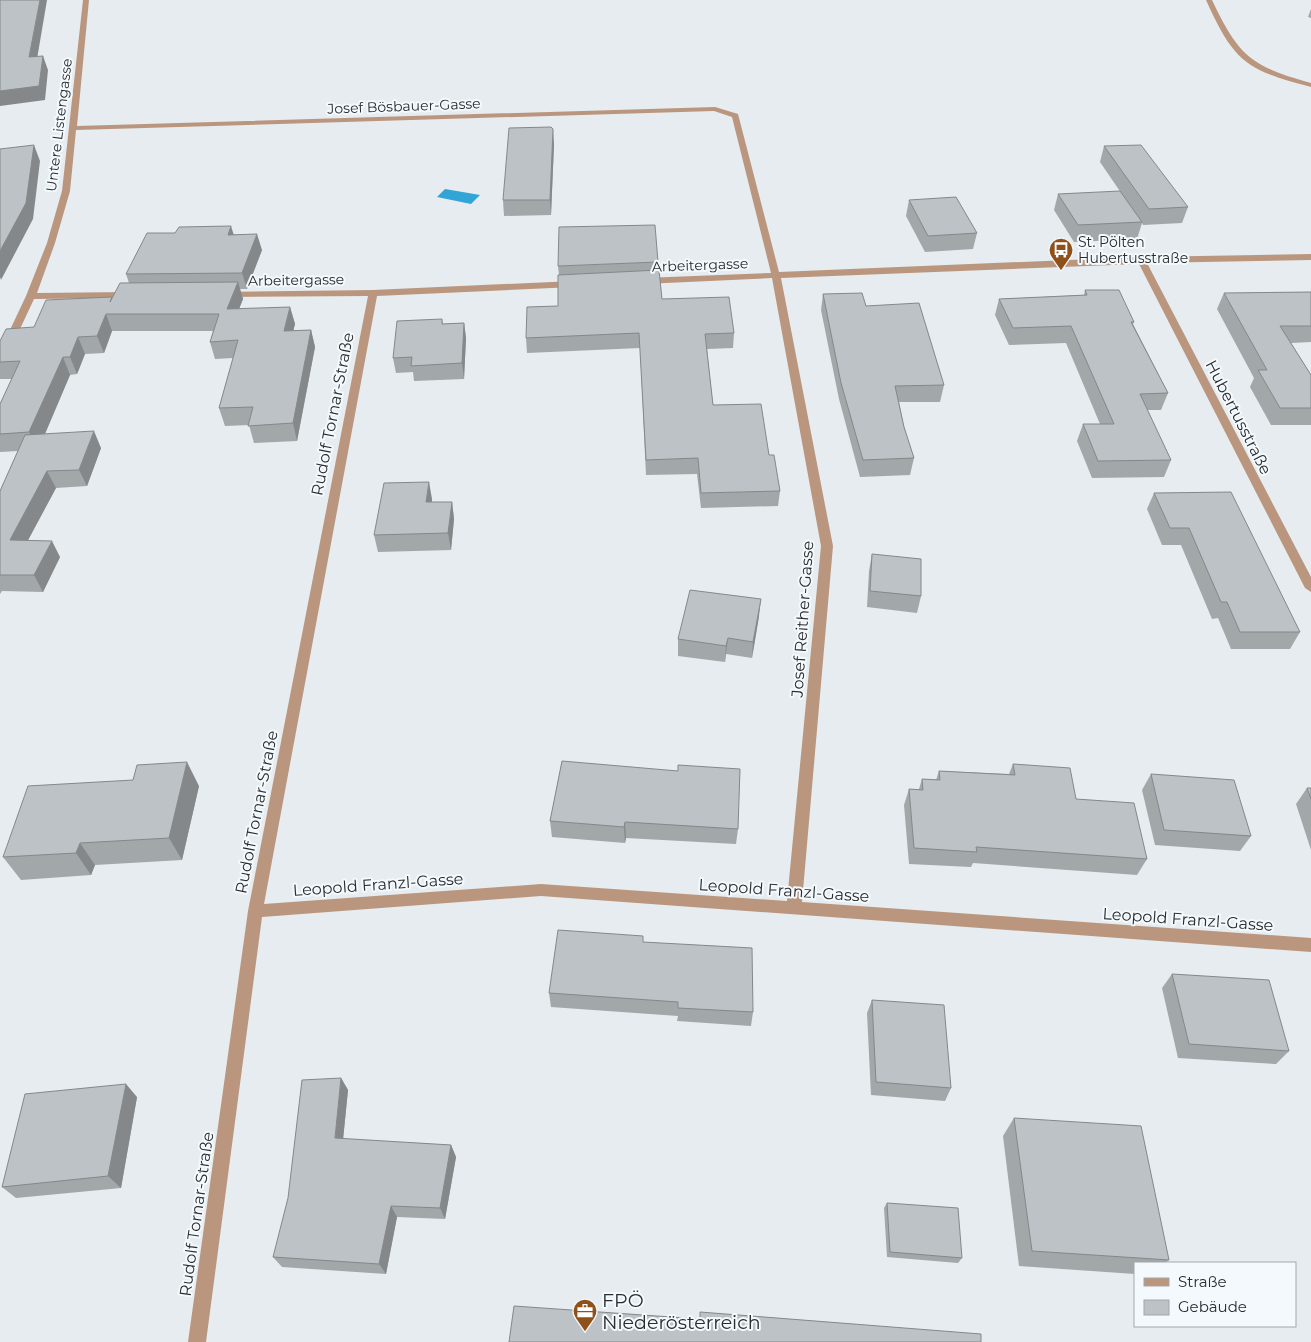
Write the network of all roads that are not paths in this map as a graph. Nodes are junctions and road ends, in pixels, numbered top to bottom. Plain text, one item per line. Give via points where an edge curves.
1 (86, 0) edge
2 (1209, 0) edge
3 (1311, 85) edge
4 (735, 116) joint
5 (72, 128) junction
6 (1311, 257) edge
7 (1141, 260) junction
8 (776, 276) junction
9 (630, 282) edge
10 (581, 284) edge
11 (373, 293) junction
12 (216, 294) edge
13 (138, 295) edge
14 (30, 296) junction
15 (0, 362) edge
16 (1311, 588) edge
17 (794, 908) junction
18 (256, 911) junction
19 (1311, 945) edge
20 (197, 1342) edge

1 - 5 street, Untere Listengasse
2 - 3 street via 1240,57 1276,76
4 - 5 street, Josef Bösbauer-Gasse via 715,108
4 - 8 street, Josef Reither-Gasse
5 - 14 street, Untere Listengasse via 66,191 52,243
6 - 7 street, Arbeitergasse
7 - 8 street, Arbeitergasse
7 - 16 street, Hubertusstraße
8 - 9 street, Arbeitergasse
8 - 17 street, Josef Reither-Gasse via 827,546
10 - 11 street, Arbeitergasse
11 - 12 street, Arbeitergasse
11 - 18 street, Rudolf Tornar-Straße
13 - 14 street
14 - 15 street, Untere Listengasse
17 - 18 street, Leopold Franzl-Gasse via 540,890
17 - 19 street, Leopold Franzl-Gasse
18 - 20 street, Rudolf Tornar-Straße

